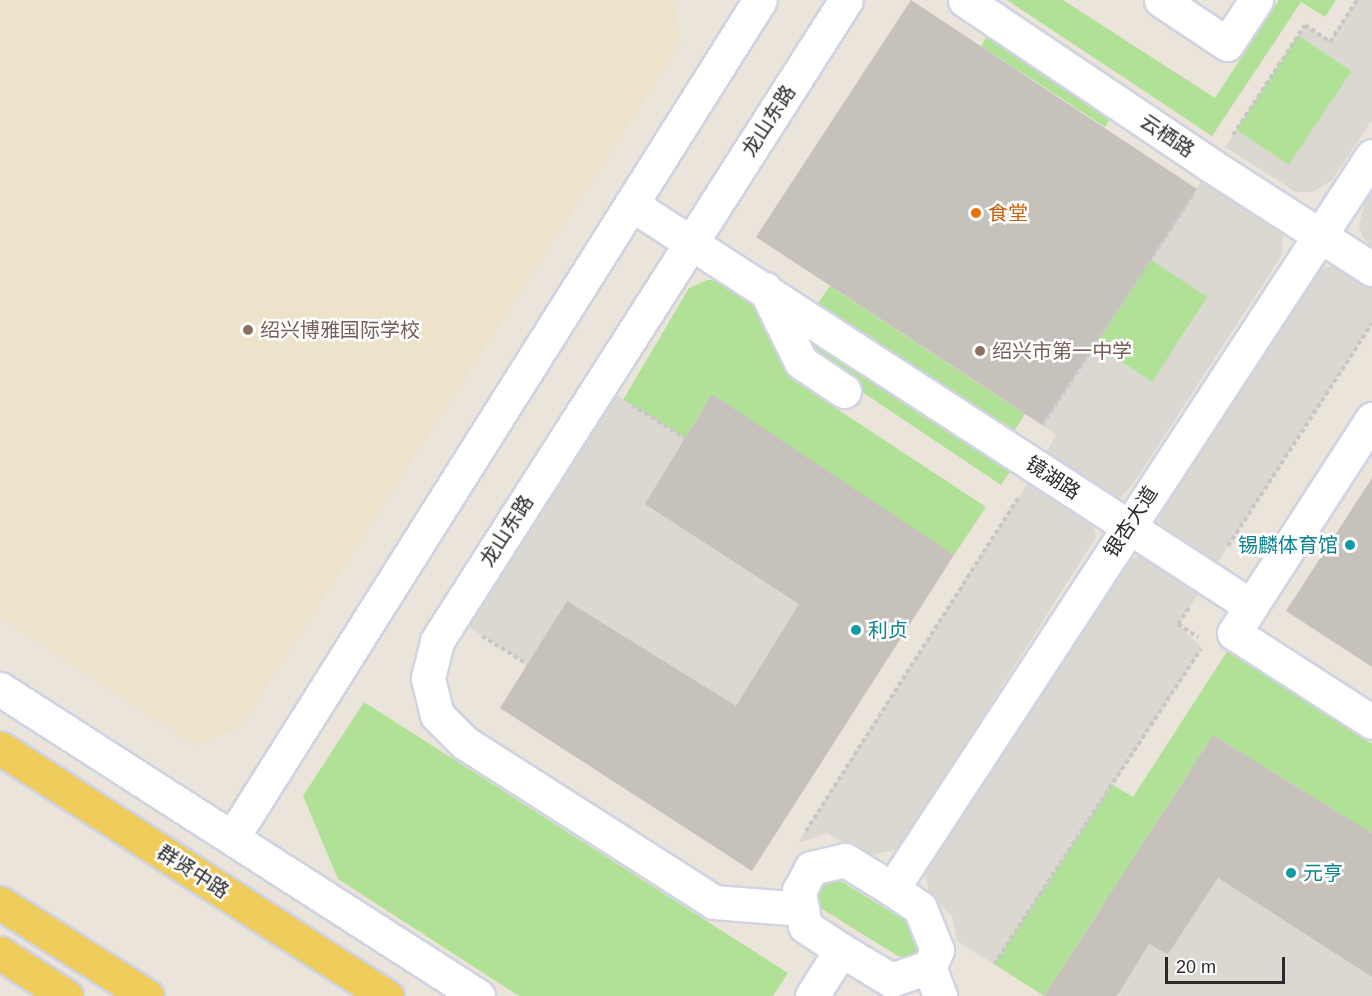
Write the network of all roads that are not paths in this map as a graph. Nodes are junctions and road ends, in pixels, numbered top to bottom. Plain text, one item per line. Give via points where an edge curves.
1 (760, 0) edge
2 (846, 0) edge
3 (965, 0) edge
4 (1161, 0) edge
5 (1256, 0) edge
6 (1372, 156) edge
7 (632, 204) junction
8 (1320, 235) junction
9 (692, 242) junction
10 (1372, 269) edge
11 (765, 289) junction
12 (844, 391) dead end
13 (1372, 419) edge
14 (1128, 526) junction
15 (1251, 606) junction
16 (0, 689) edge
17 (1372, 722) edge
18 (0, 748) edge
19 (232, 838) junction
20 (892, 889) junction
21 (0, 903) edge
22 (802, 909) junction
23 (842, 950) junction
24 (0, 953) edge
25 (934, 982) edge
26 (66, 996) edge
27 (147, 996) edge
28 (387, 996) edge
29 (478, 996) edge
30 (812, 996) edge

1 - 7 street
2 - 9 street, 龙山东路
3 - 8 street, 云栖路
4 - 5 street via 1227,44
6 - 8 street, 银杏大道
7 - 9 street, 镜湖路
7 - 19 street
8 - 10 street, 云栖路
8 - 14 street, 银杏大道
9 - 11 street, 镜湖路
9 - 22 street, 龙山东路 via 437,641 428,678 437,715 465,743 714,902
11 - 12 street via 801,362
11 - 14 street, 镜湖路
13 - 15 street
14 - 15 street, 镜湖路
14 - 20 street, 银杏大道
15 - 17 street via 1234,633
16 - 19 street
18 - 28 main road, 群贤中路
19 - 29 street
20 - 22 street via 845,860 822,865 811,868 799,891
20 - 25 street via 920,908 937,950
21 - 27 main road
22 - 23 street via 805,926
23 - 25 street via 891,981
23 - 30 street
24 - 26 main road

